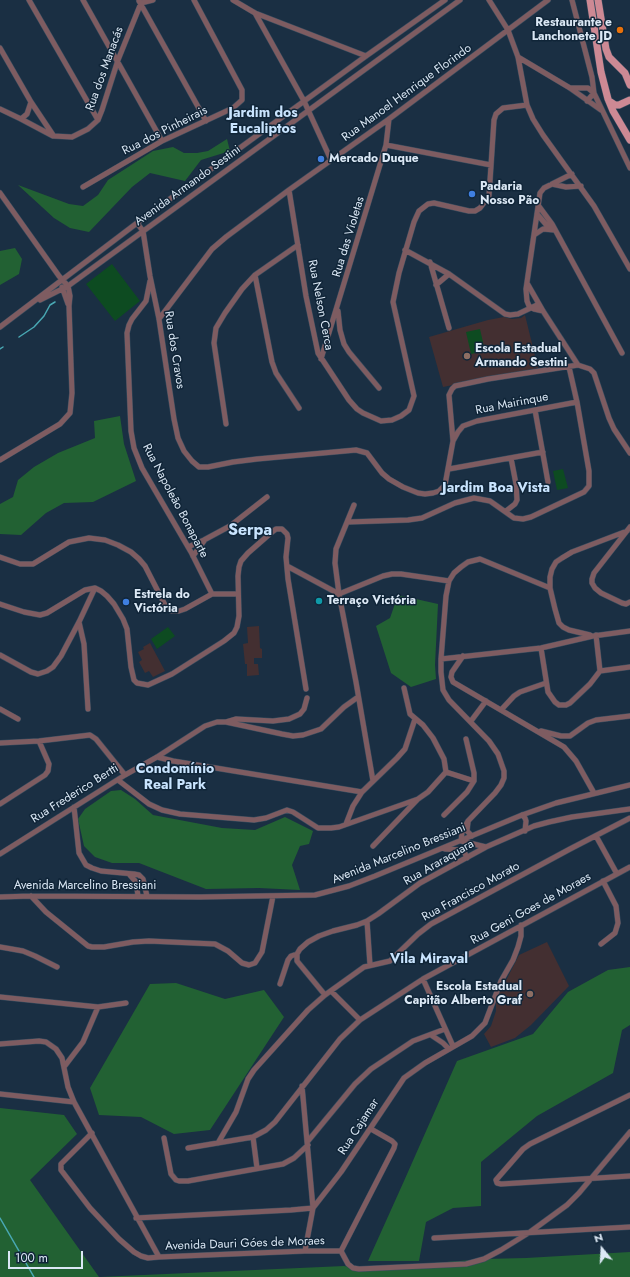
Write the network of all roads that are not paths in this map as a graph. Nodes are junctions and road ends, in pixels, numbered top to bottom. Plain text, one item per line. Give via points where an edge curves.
1 (29, 0) edge
2 (83, 0) edge
3 (153, 0) edge
4 (194, 0) edge
5 (233, 0) edge
6 (445, 0) edge
7 (460, 0) edge
8 (489, 0) edge
9 (548, 0) edge
10 (572, 0) edge
11 (590, 0) edge
12 (598, 0) edge
13 (140, 1) edge
14 (255, 13) junction
15 (508, 30) junction
16 (0, 48) edge
17 (366, 56) junction
18 (518, 57) junction
19 (118, 60) junction
20 (616, 63) junction
21 (630, 68) edge
22 (592, 77) junction
23 (630, 85) edge
24 (570, 88) junction
25 (586, 88) junction
26 (594, 93) junction
27 (581, 97) junction
28 (608, 99) junction
29 (630, 100) edge
30 (304, 101) junction
31 (587, 101) junction
32 (31, 102) junction
33 (527, 105) junction
34 (0, 109) edge
35 (309, 110) junction
36 (603, 112) junction
37 (21, 119) junction
38 (389, 119) junction
39 (98, 120) junction
40 (206, 121) junction
41 (53, 136) junction
42 (630, 140) edge
43 (162, 141) junction
44 (386, 145) junction
45 (331, 160) junction
46 (491, 165) junction
47 (630, 168) edge
48 (572, 174) junction
49 (551, 184) junction
50 (581, 186) junction
51 (82, 187) dead end
52 (289, 190) junction
53 (0, 193) edge
54 (538, 205) junction
55 (537, 214) junction
56 (136, 223) junction
57 (552, 229) junction
58 (143, 231) junction
59 (533, 236) junction
60 (298, 245) junction
61 (405, 250) junction
62 (430, 262) junction
63 (630, 269) edge
64 (449, 274) junction
65 (255, 275) junction
66 (150, 276) junction
67 (61, 279) junction
68 (527, 283) junction
69 (436, 285) junction
70 (66, 287) junction
71 (533, 295) junction
72 (526, 298) junction
73 (539, 304) junction
74 (30, 305) junction
75 (338, 308) junction
76 (531, 308) junction
77 (522, 311) junction
78 (542, 311) junction
79 (159, 318) junction
80 (0, 327) edge
81 (449, 328) dead end
82 (622, 353) dead end
83 (321, 359) junction
84 (578, 366) junction
85 (569, 367) junction
86 (379, 388) dead end
87 (577, 402) junction
88 (299, 408) dead end
89 (535, 410) junction
90 (226, 424) dead end
91 (453, 441) junction
92 (543, 452) junction
93 (630, 453) edge
94 (511, 458) junction
95 (0, 460) edge
96 (449, 469) junction
97 (548, 482) dead end
98 (267, 496) dead end
99 (354, 505) dead end
100 (506, 511) junction
101 (348, 522) junction
102 (628, 529) edge
103 (608, 538) junction
104 (204, 540) junction
105 (188, 547) junction
106 (614, 548) junction
107 (194, 556) junction
108 (0, 558) edge
109 (287, 566) junction
110 (449, 581) junction
111 (95, 588) junction
112 (550, 588) junction
113 (212, 594) junction
114 (238, 594) junction
115 (339, 594) junction
116 (628, 603) edge
117 (0, 604) edge
118 (79, 622) junction
119 (630, 632) edge
120 (595, 636) junction
121 (541, 648) junction
122 (0, 655) edge
123 (463, 656) junction
124 (441, 659) junction
125 (630, 667) edge
126 (600, 670) junction
127 (546, 683) junction
128 (404, 688) dead end
129 (306, 689) dead end
130 (358, 697) junction
131 (307, 698) dead end
132 (486, 701) junction
133 (0, 709) edge
134 (88, 709) dead end
135 (501, 710) junction
136 (630, 716) edge
137 (18, 719) dead end
138 (415, 719) junction
139 (471, 721) junction
140 (226, 722) junction
141 (537, 731) junction
142 (466, 739) dead end
143 (39, 741) junction
144 (1, 744) edge
145 (157, 757) junction
146 (446, 772) junction
147 (125, 775) junction
148 (118, 780) junction
149 (373, 781) junction
150 (474, 781) junction
151 (630, 785) edge
152 (362, 792) junction
153 (594, 793) junction
154 (418, 799) junction
155 (0, 804) edge
156 (74, 807) junction
157 (630, 809) edge
158 (444, 815) dead end
159 (522, 815) junction
160 (630, 818) edge
161 (468, 821) junction
162 (346, 824) junction
163 (525, 831) junction
164 (472, 836) junction
165 (596, 836) junction
166 (461, 841) junction
167 (373, 846) dead end
168 (486, 847) junction
169 (440, 849) junction
170 (0, 854) edge
171 (467, 858) junction
172 (630, 867) edge
173 (129, 874) junction
174 (617, 874) junction
175 (602, 881) junction
176 (31, 896) junction
177 (138, 896) junction
178 (147, 896) junction
179 (273, 896) junction
180 (0, 897) edge
181 (367, 921) junction
182 (521, 925) junction
183 (601, 944) dead end
184 (0, 947) edge
185 (297, 954) junction
186 (370, 965) junction
187 (57, 967) dead end
188 (423, 979) junction
189 (280, 984) dead end
190 (331, 991) junction
191 (325, 995) junction
192 (0, 997) edge
193 (126, 1003) dead end
194 (98, 1007) junction
195 (360, 1020) junction
196 (445, 1029) junction
197 (431, 1035) junction
198 (0, 1044) edge
199 (451, 1048) junction
200 (64, 1067) junction
201 (302, 1086) junction
202 (0, 1094) edge
203 (630, 1095) edge
204 (74, 1102) junction
205 (371, 1129) junction
206 (630, 1132) edge
207 (92, 1134) junction
208 (253, 1137) junction
209 (164, 1138) dead end
210 (218, 1143) junction
211 (308, 1143) junction
212 (188, 1148) dead end
213 (257, 1168) junction
214 (630, 1176) edge
215 (591, 1178) junction
216 (313, 1208) junction
217 (136, 1218) junction
218 (630, 1227) edge
219 (530, 1232) junction
220 (434, 1238) dead end
221 (305, 1251) junction
222 (341, 1251) junction
223 (159, 1257) junction

1 - 39 street
2 - 19 street
3 - 13 street
4 - 40 street, Rua dos Pinheirais via 236,77 243,96 233,108
5 - 14 street
6 - 17 street, Avenida Armando Sestini
7 - 35 street, Avenida Armando Sestini
8 - 15 street
9 - 15 street, Rua Manoel Henrique Florindo
10 - 22 street
11 - 28 main road via 601,72
12 - 20 main road via 606,49 609,57
13 - 19 street, Rua dos Manacás
13 - 40 street
14 - 17 street
14 - 30 street
15 - 18 street
15 - 38 street, Rua Manoel Henrique Florindo
16 - 32 street
17 - 30 street, Avenida Armando Sestini
18 - 24 street
18 - 33 street
19 - 39 street, Rua dos Manacás
19 - 43 street
20 - 21 main road
20 - 23 main road via 625,73
22 - 25 street
22 - 26 street
24 - 25 street
24 - 27 street
25 - 26 street
25 - 27 street
26 - 31 street
26 - 36 street
27 - 31 street
28 - 29 main road via 619,105
28 - 42 main road
30 - 35 street
30 - 56 street, Avenida Armando Sestini
31 - 36 street
32 - 37 street via 27,114
32 - 41 street
33 - 46 street, Rua Nelson Cerca via 503,108 496,114
33 - 48 street via 543,135
34 - 37 street, Rua dos Manacás
35 - 45 street
35 - 58 street, Avenida Armando Sestini
36 - 47 street
37 - 41 street, Rua dos Manacás
38 - 44 street, Rua das Violetas
38 - 45 street, Rua Manoel Henrique Florindo
39 - 41 street, Rua dos Manacás via 88,129 72,136
40 - 43 street, Rua dos Pinheirais
43 - 51 street, Rua dos Pinheirais
44 - 46 street
44 - 75 street, Rua das Violetas
45 - 52 street, Rua Manoel Henrique Florindo
46 - 61 street, Rua Nelson Cerca via 489,196 480,208 469,211 434,203 423,207 414,222
48 - 49 street
48 - 50 street
49 - 50 street
49 - 54 street via 541,190
50 - 63 street
52 - 60 street, Rua Nelson Cerca
52 - 79 street, Rua Manoel Henrique Florindo via 212,249
53 - 67 street
54 - 55 street
54 - 57 street via 549,219
55 - 57 street
55 - 59 street
56 - 58 street
56 - 67 street, Avenida Armando Sestini
57 - 59 street via 539,230
57 - 82 street
58 - 66 street, Rua dos Cravos
58 - 70 street, Avenida Armando Sestini
59 - 68 street
60 - 65 street
60 - 83 street, Rua Nelson Cerca via 315,344
61 - 62 street
61 - 83 street, Rua Nelson Cerca via 393,302 414,390 408,410 401,416 387,421 363,413 349,400
62 - 64 street
62 - 69 street
64 - 69 street
64 - 77 street via 505,314 513,315
65 - 88 street via 272,362
65 - 90 street via 225,313 214,335
66 - 79 street, Rua dos Cravos
66 - 105 street, Rua Napoleão Bonaparte via 146,301 132,319 128,332 132,441 142,468
67 - 70 street
67 - 74 street, Avenida Armando Sestini
68 - 71 street
68 - 72 street
69 - 81 street
70 - 74 street, Avenida Armando Sestini
70 - 95 street via 72,393 70,413 60,424
71 - 72 street
71 - 73 street
72 - 76 street
72 - 77 street
73 - 76 street
73 - 78 street
74 - 80 street
75 - 83 street, Rua das Violetas
75 - 86 street via 344,344
76 - 77 street
76 - 78 street
78 - 84 street
79 - 96 street, Rua dos Cravos via 178,438 184,451 199,467 356,450 370,456 389,479 425,494 442,489
84 - 85 street
84 - 93 street via 590,369 594,373 609,418
85 - 87 street
85 - 91 street via 488,379 452,388 449,395
87 - 89 street, Rua Mairinque
87 - 100 street via 589,471 587,489 531,517 514,518
89 - 91 street, Rua Mairinque via 468,424 458,432
89 - 92 street
91 - 96 street
92 - 94 street
92 - 97 street
94 - 96 street
94 - 100 street via 518,494 515,504
98 - 104 street via 230,526
99 - 101 street
100 - 101 street via 490,501 474,498 455,503 422,518
101 - 115 street via 336,548
102 - 103 street
102 - 106 street
103 - 106 street
103 - 112 street via 572,552 556,562 550,577
104 - 105 street
104 - 107 street
105 - 107 street, Rua Napoleão Bonaparte
106 - 116 street via 594,573 592,583 601,593
107 - 113 street, Rua Napoleão Bonaparte
108 - 113 street via 20,564 33,564 69,542 89,538 105,540 118,544 139,559 171,611 179,612
109 - 114 street via 287,534 279,528 242,561 239,567
109 - 115 street
109 - 129 street
110 - 112 street via 454,573 468,562 480,559
110 - 115 street via 392,574
110 - 124 street
111 - 114 street via 107,596 123,619 127,629 132,676 142,685 154,683 172,674 231,636 237,627 239,616
111 - 117 street via 81,592 55,609 40,615
111 - 118 street
112 - 120 street via 557,618 563,627
113 - 114 street
115 - 130 street
118 - 122 street via 61,656 53,667 43,673 31,672
118 - 134 street via 84,644
119 - 120 street
120 - 121 street
120 - 126 street
121 - 123 street
121 - 127 street
123 - 124 street
123 - 132 street via 452,672 451,680
124 - 139 street via 441,682 445,694
125 - 126 street
126 - 127 street via 577,697 566,705 559,705 550,697
127 - 135 street via 520,692
128 - 138 street via 409,710
130 - 140 street, Rua Frederico Bertti via 321,729 303,735 293,736
130 - 149 street
131 - 140 street, Rua Frederico Bertti via 300,714 290,719 236,719
132 - 135 street
132 - 139 street
133 - 137 street
135 - 141 street
136 - 141 street via 596,720 570,736
138 - 146 street via 433,738 444,759
138 - 149 street via 405,749
139 - 161 street via 498,754 504,778 495,794
140 - 145 street, Rua Frederico Bertti via 205,726
141 - 153 street via 571,753
142 - 150 street
143 - 144 street
143 - 147 street via 93,736
143 - 155 street via 49,764 48,771
145 - 147 street, Rua Frederico Bertti
145 - 152 street
146 - 150 street
146 - 154 street
147 - 148 street, Rua Frederico Bertti
148 - 156 street, Rua Frederico Bertti
148 - 162 street via 149,804 180,814 254,820 287,810 318,828
149 - 152 street
150 - 158 street via 467,792
151 - 153 street, Avenida Marcelino Bressiani
152 - 162 street
153 - 159 street, Avenida Marcelino Bressiani via 556,802
154 - 162 street
154 - 167 street
156 - 170 street, Rua Frederico Bertti
156 - 173 street via 78,853 86,865 101,871
157 - 163 street, Rua Araraquara via 572,816
159 - 163 street via 526,821
159 - 164 street, Avenida Marcelino Bressiani
160 - 165 street, Rua Francisco Morato
161 - 164 street via 467,831
161 - 166 street via 462,832
163 - 168 street, Rua Araraquara
164 - 166 street, Avenida Marcelino Bressiani
165 - 174 street
165 - 186 street, Rua Francisco Morato via 431,924 390,961
166 - 168 street
166 - 169 street, Avenida Marcelino Bressiani
168 - 171 street, Rua Araraquara
169 - 171 street via 461,850 466,853
169 - 179 street, Avenida Marcelino Bressiani via 328,892 302,896
171 - 181 street, Rua Araraquara via 420,883
172 - 174 street, Rua Geni Goes de Moraes
173 - 177 street via 136,882
173 - 178 street via 141,877
174 - 175 street, Rua Geni Goes de Moraes
175 - 182 street, Rua Geni Goes de Moraes
175 - 183 street via 616,906 618,923 615,933
176 - 177 street, Avenida Marcelino Bressiani
176 - 179 street via 46,912 92,948 149,941 215,944 249,965 255,963 262,952
176 - 180 street, Avenida Marcelino Bressiani
177 - 178 street, Avenida Marcelino Bressiani
178 - 179 street, Avenida Marcelino Bressiani
181 - 185 street, Rua Araraquara via 319,936
181 - 186 street
182 - 188 street, Rua Geni Goes de Moraes
182 - 199 street, Rua Cajamar via 518,947 501,981 485,1023 472,1036
184 - 187 street via 23,951
185 - 189 street, Rua Araraquara via 288,960
185 - 191 street via 296,961
186 - 190 street, Rua Francisco Morato
188 - 195 street, Rua Geni Goes de Moraes
188 - 196 street
190 - 191 street, Rua Francisco Morato
190 - 195 street
191 - 210 street, Rua Francisco Morato via 308,1010 254,1070 236,1112
192 - 194 street
193 - 194 street
194 - 200 street via 82,1042
195 - 201 street, Rua Geni Goes de Moraes via 340,1039
196 - 197 street
196 - 199 street
197 - 199 street
197 - 211 street via 404,1046 362,1076
198 - 200 street, Avenida Dauri Góes de Moraes via 46,1042 56,1049
199 - 205 street, Rua Cajamar via 404,1078
200 - 204 street, Avenida Dauri Góes de Moraes
201 - 208 street, Rua Geni Goes de Moraes via 275,1122
201 - 211 street
202 - 204 street
203 - 215 street via 530,1144 496,1182 501,1184
204 - 207 street, Avenida Dauri Góes de Moraes
205 - 216 street, Rua Cajamar
205 - 222 street via 395,1144
206 - 215 street
207 - 217 street, Avenida Dauri Góes de Moraes
207 - 223 street via 61,1164 61,1170 90,1208 119,1239 141,1256
208 - 210 street
208 - 213 street
209 - 213 street via 171,1174 179,1181
210 - 212 street
211 - 213 street via 294,1158 283,1164
211 - 216 street
214 - 215 street
215 - 219 street via 567,1205
216 - 217 street
216 - 221 street
217 - 223 street, Avenida Dauri Góes de Moraes
218 - 219 street
219 - 220 street
219 - 222 street via 484,1259 466,1264 359,1269 348,1264
221 - 222 street, Avenida Dauri Góes de Moraes
221 - 223 street, Avenida Dauri Góes de Moraes

